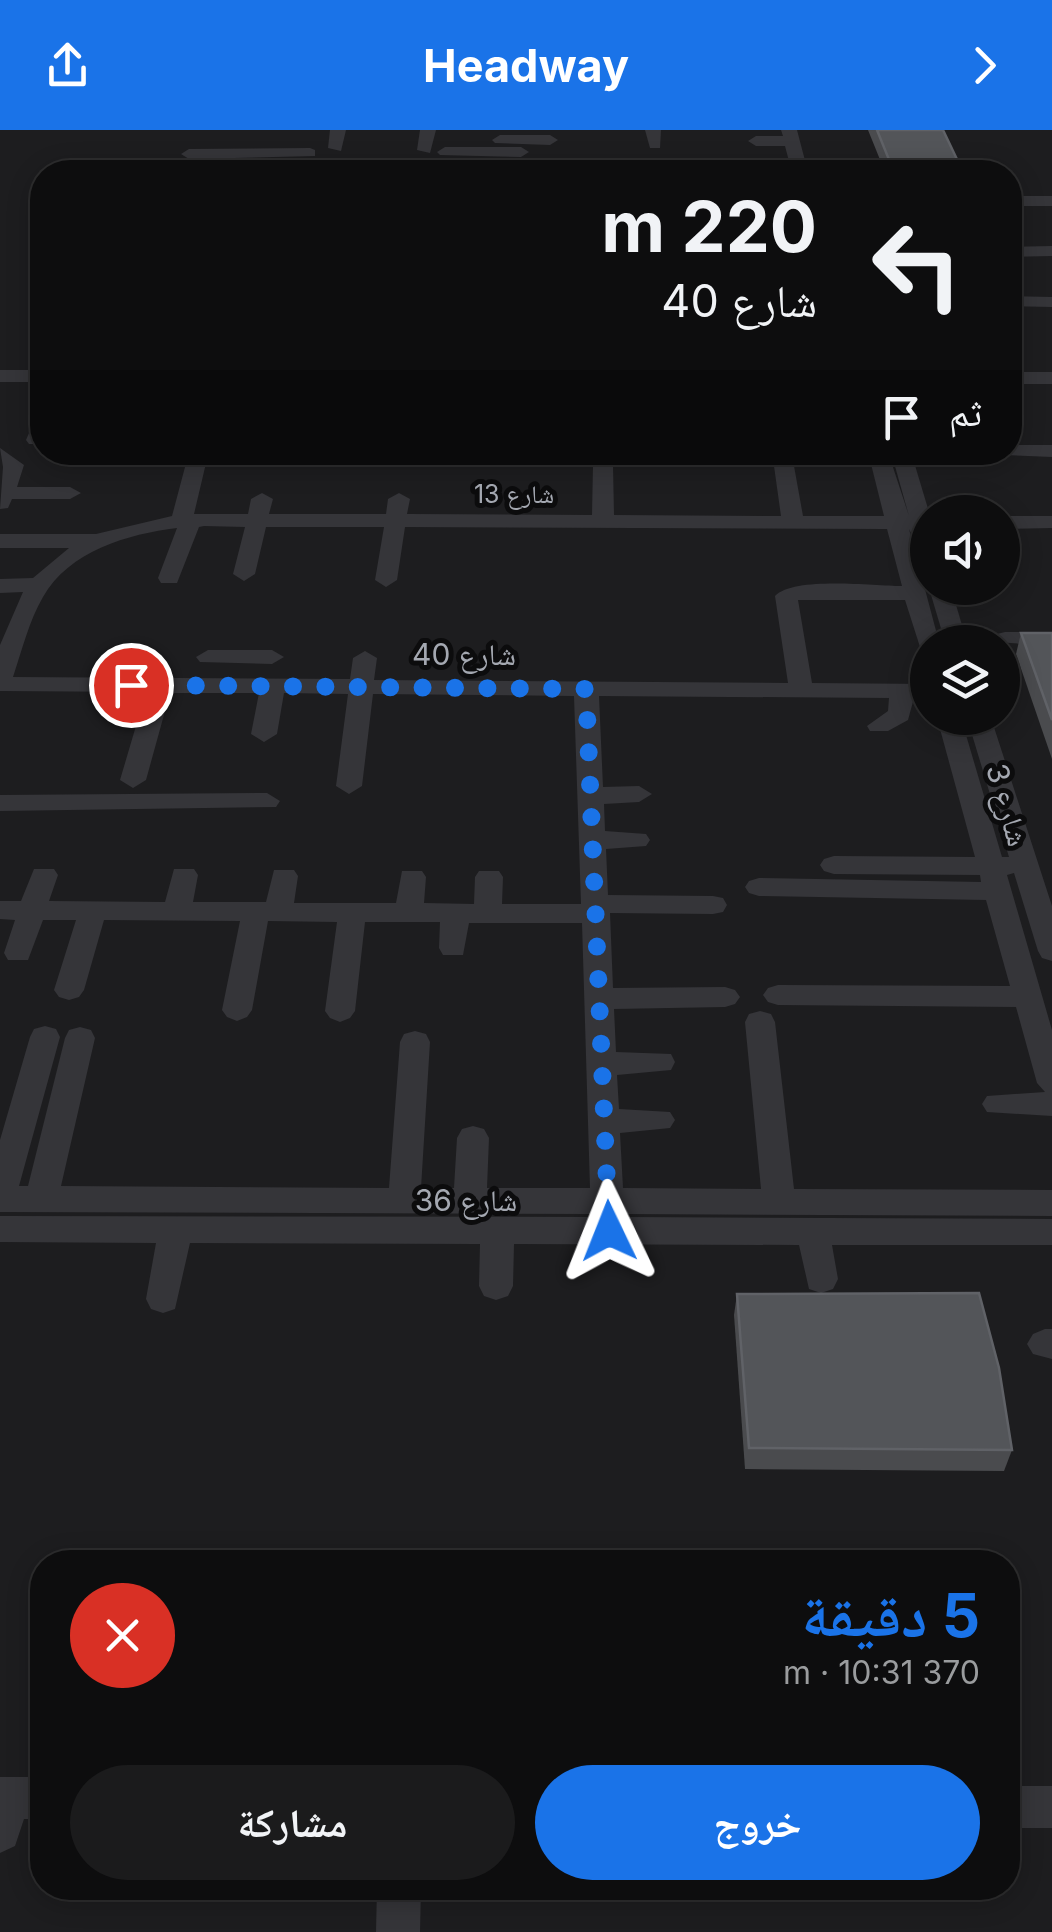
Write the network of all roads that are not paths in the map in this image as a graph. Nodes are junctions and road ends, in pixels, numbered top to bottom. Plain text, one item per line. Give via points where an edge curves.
1 (338, 130) edge
2 (428, 130) edge
3 (795, 134) edge
4 (496, 140) dead end
5 (756, 141) dead end
6 (550, 145) dead end
7 (336, 148) dead end
8 (425, 150) dead end
9 (446, 152) dead end
10 (521, 152) edge
11 (310, 153) dead end
12 (187, 160) edge
13 (590, 160) edge
14 (802, 160) edge
15 (1052, 201) edge
16 (1022, 208) edge
17 (1052, 251) edge
18 (1022, 255) edge
19 (1022, 302) edge
20 (1052, 302) edge
21 (0, 364) edge
22 (1022, 368) edge
23 (30, 370) edge
24 (30, 373) edge
25 (1050, 374) edge
26 (0, 376) edge
27 (1022, 377) edge
28 (30, 386) edge
29 (21, 401) dead end
30 (1022, 451) edge
31 (1052, 451) edge
32 (0, 454) edge
33 (198, 465) edge
34 (603, 465) dead end
35 (881, 465) edge
36 (906, 465) edge
37 (784, 466) dead end
38 (70, 493) dead end
39 (915, 495) edge
40 (2, 498) edge
41 (260, 510) junction
42 (405, 510) junction
43 (493, 513) junction
44 (196, 515) junction
45 (1048, 515) edge
46 (1020, 520) edge
47 (436, 521) junction
48 (604, 522) junction
49 (711, 523) junction
50 (792, 523) junction
51 (896, 524) junction
52 (910, 527) edge
53 (0, 541) edge
54 (102, 541) junction
55 (432, 546) dead end
56 (713, 546) dead end
57 (502, 548) dead end
58 (244, 574) dead end
59 (910, 575) edge
60 (169, 578) dead end
61 (386, 580) dead end
62 (0, 586) edge
63 (39, 586) junction
64 (910, 593) edge
65 (1020, 640) edge
66 (1052, 640) edge
67 (318, 657) dead end
68 (365, 658) dead end
69 (111, 660) dead end
70 (436, 660) dead end
71 (665, 663) dead end
72 (722, 664) dead end
73 (0, 681) edge
74 (98, 685) junction
75 (160, 686) junction
76 (208, 686) junction
77 (264, 686) junction
78 (313, 686) junction
79 (361, 687) junction
80 (435, 688) junction
81 (586, 689) junction
82 (666, 689) junction
83 (724, 690) junction
84 (900, 691) junction
85 (910, 691) edge
86 (795, 697) junction
87 (84, 709) dead end
88 (880, 726) dead end
89 (264, 734) dead end
90 (954, 735) edge
91 (984, 735) edge
92 (133, 780) dead end
93 (636, 784) dead end
94 (590, 785) junction
95 (349, 786) dead end
96 (267, 800) dead end
97 (0, 803) edge
98 (592, 840) junction
99 (637, 840) dead end
100 (834, 865) dead end
101 (1026, 866) junction
102 (44, 875) dead end
103 (184, 876) dead end
104 (284, 876) dead end
105 (412, 877) dead end
106 (489, 877) dead end
107 (994, 878) junction
108 (759, 887) dead end
109 (713, 905) dead end
110 (596, 909) junction
111 (0, 910) edge
112 (32, 910) junction
113 (93, 910) junction
114 (177, 911) junction
115 (267, 912) junction
116 (352, 912) junction
117 (409, 912) junction
118 (455, 913) junction
119 (488, 913) junction
120 (453, 948) dead end
121 (1052, 951) edge
122 (18, 953) dead end
123 (69, 990) dead end
124 (778, 995) dead end
125 (725, 998) dead end
126 (1028, 998) junction
127 (599, 999) junction
128 (237, 1010) dead end
129 (340, 1011) dead end
130 (760, 1022) dead end
131 (45, 1036) dead end
132 (80, 1038) dead end
133 (415, 1042) dead end
134 (660, 1062) dead end
135 (602, 1064) junction
136 (1052, 1083) edge
137 (998, 1104) dead end
138 (1052, 1104) edge
139 (660, 1120) dead end
140 (604, 1121) junction
141 (473, 1138) dead end
142 (0, 1198) edge
143 (42, 1200) junction
144 (404, 1201) junction
145 (470, 1201) junction
146 (779, 1202) junction
147 (1052, 1204) edge
148 (608, 1216) junction
149 (0, 1229) edge
150 (175, 1230) junction
151 (497, 1230) junction
152 (812, 1231) junction
153 (1052, 1232) edge
154 (821, 1279) dead end
155 (496, 1286) dead end
156 (163, 1300) dead end
157 (1020, 1807) edge
158 (1052, 1808) edge
159 (399, 1900) edge
160 (398, 1932) edge

1 - 7 street
2 - 8 street
3 - 5 street
3 - 14 street
4 - 10 street
6 - 10 street
9 - 10 street
10 - 13 street
11 - 12 street via 191,148
15 - 16 street
17 - 18 street
19 - 20 street
21 - 23 street
22 - 25 street
24 - 26 street
25 - 27 street
28 - 29 street
30 - 31 street
32 - 40 street via 14,464
33 - 44 street
34 - 48 street
35 - 51 street
36 - 39 street
37 - 50 street
38 - 40 street
41 - 42 street, شارع 13
41 - 44 street, شارع 13
41 - 58 street
42 - 47 street, شارع 13
42 - 61 street
43 - 47 street, شارع 13
43 - 48 street, شارع 13
43 - 57 street
44 - 54 street, شارع 13
44 - 60 street
45 - 46 street
47 - 55 street
48 - 49 street, شارع 13
49 - 50 street, شارع 13 via 753,512
49 - 56 street
50 - 51 street, شارع 13 via 836,534
51 - 52 street, شارع 13
51 - 59 street
53 - 54 street
54 - 63 street
62 - 63 street
63 - 73 street
64 - 86 street via 789,594 784,599
65 - 66 street
67 - 78 street
68 - 79 street
69 - 74 street
70 - 80 street
71 - 82 street
72 - 83 street
73 - 74 street, شارع 40
74 - 75 street, شارع 40
74 - 87 street
75 - 76 street, شارع 40
75 - 92 street
76 - 77 street, شارع 40
76 - 77 street via 212,657 267,657
77 - 78 street, شارع 40
77 - 89 street
78 - 79 street, شارع 40
79 - 80 street, شارع 40
79 - 95 street
80 - 81 street, شارع 40 via 481,688 538,676
81 - 82 street, شارع 40
81 - 94 street
82 - 83 street, شارع 40
83 - 86 street, شارع 40
84 - 85 street, شارع 40
84 - 86 street, شارع 40
84 - 88 street via 899,715
90 - 107 street, شارع 3
91 - 101 street, شارع 3
93 - 94 street
94 - 98 street
96 - 97 street
98 - 99 street
98 - 110 street
100 - 107 street
101 - 107 street
101 - 121 street, شارع 3
102 - 112 street
103 - 114 street
104 - 115 street
105 - 117 street
106 - 119 street
107 - 108 street
107 - 126 street, شارع 3
109 - 110 street
110 - 119 street
110 - 127 street
111 - 112 street
112 - 113 street
112 - 122 street
113 - 114 street
113 - 123 street
114 - 115 street
115 - 116 street
115 - 128 street
116 - 117 street
116 - 129 street
117 - 118 street
118 - 119 street
118 - 120 street
124 - 126 street
125 - 127 street
126 - 136 street, شارع 3
127 - 135 street
130 - 146 street
131 - 142 street
132 - 143 street
133 - 144 street
134 - 135 street
135 - 140 street
137 - 138 street
139 - 140 street
140 - 148 street
141 - 145 street
142 - 143 street, شارع 36
143 - 144 street, شارع 36
144 - 145 street, شارع 36
145 - 148 street, شارع 36
146 - 147 street, شارع 36
146 - 148 street, شارع 36
148 - 151 street, شارع 36
148 - 152 street, شارع 36
149 - 150 street, شارع 36
150 - 151 street, شارع 36
150 - 156 street
151 - 155 street
152 - 153 street, شارع 36
152 - 154 street
157 - 158 street
159 - 160 street

